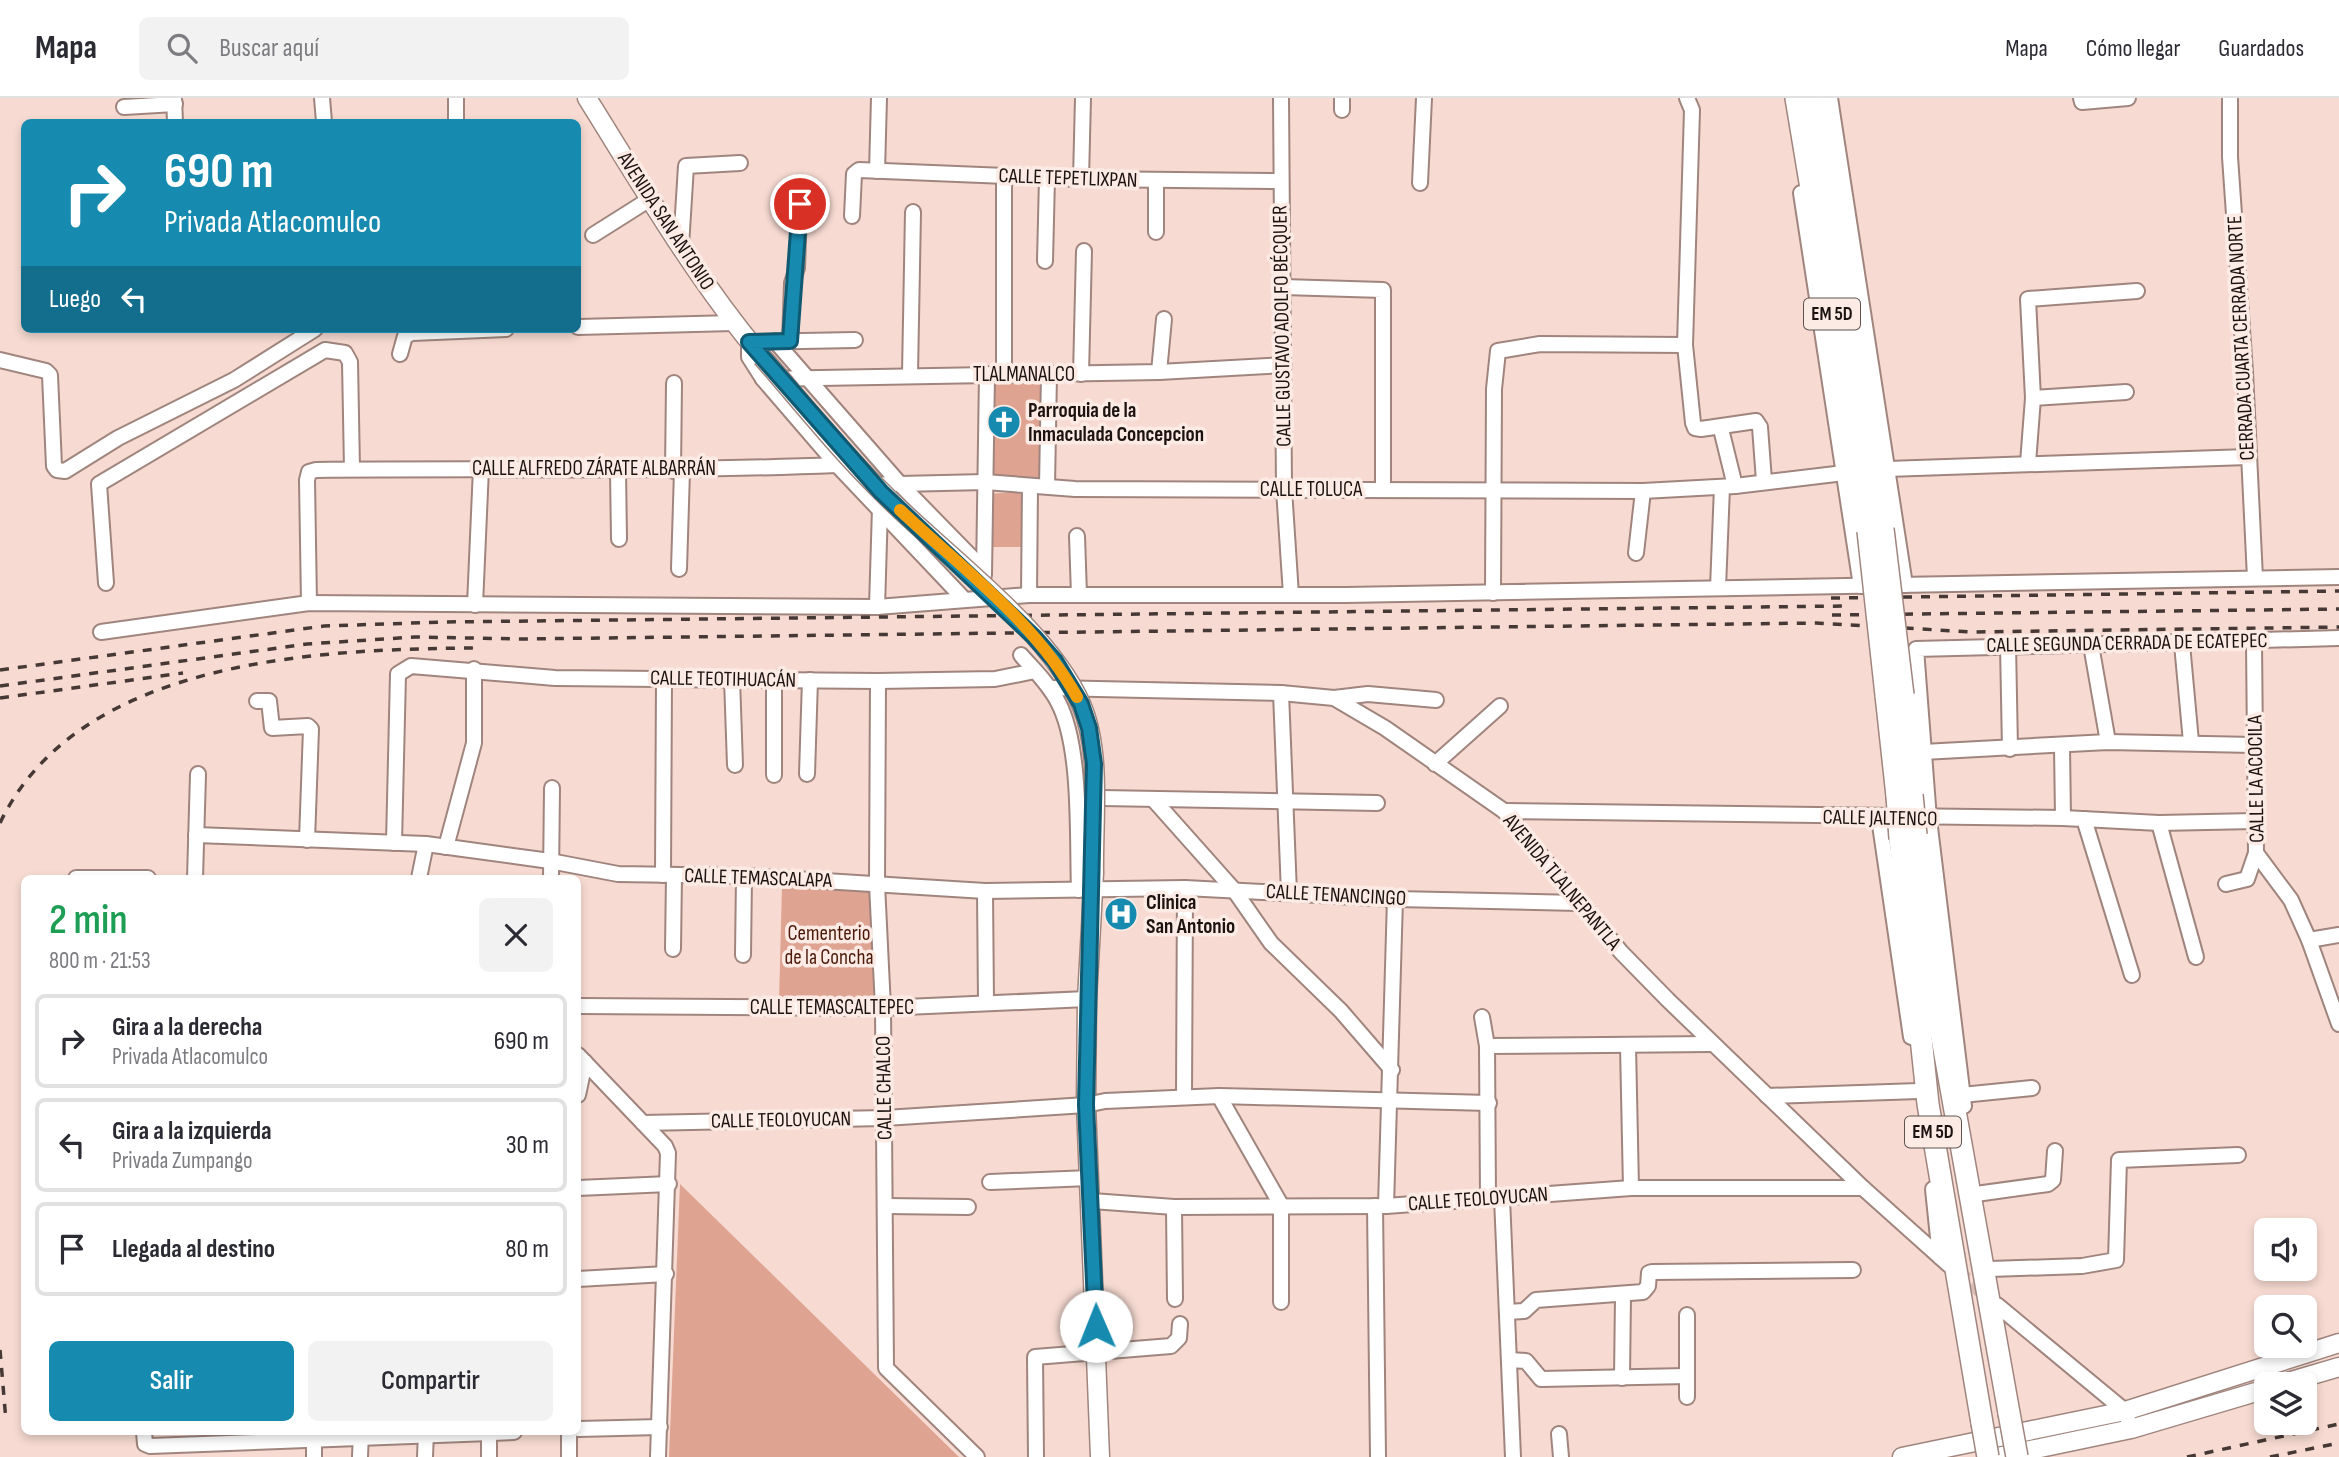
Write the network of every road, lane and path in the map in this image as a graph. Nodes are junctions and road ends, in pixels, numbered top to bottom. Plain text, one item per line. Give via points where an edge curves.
1 (322, 98) edge
2 (456, 98) edge
3 (587, 98) edge
4 (879, 98) edge
5 (1083, 98) edge
6 (1281, 98) edge
7 (1424, 98) edge
8 (1688, 98) edge
9 (1787, 98) edge
10 (1796, 98) edge
11 (1813, 98) edge
12 (1830, 98) edge
13 (2081, 98) edge
14 (2128, 98) edge
15 (2230, 98) edge
16 (174, 101) edge
17 (124, 107) dead end
18 (176, 119) edge
19 (324, 119) edge
20 (456, 119) edge
21 (740, 163) dead end
22 (877, 171) junction
23 (1004, 175) junction
24 (1047, 178) junction
25 (1081, 179) junction
26 (1156, 181) junction
27 (1281, 181) junction
28 (800, 183) dead end
29 (1420, 183) dead end
30 (650, 199) junction
31 (913, 212) dead end
32 (852, 216) dead end
33 (1156, 232) dead end
34 (593, 235) dead end
35 (681, 246) junction
36 (1084, 251) dead end
37 (1045, 261) dead end
38 (1283, 287) junction
39 (2137, 291) dead end
40 (1164, 319) dead end
41 (734, 323) junction
42 (581, 327) edge
43 (309, 333) edge
44 (412, 333) edge
45 (855, 340) dead end
46 (775, 341) junction
47 (790, 341) junction
48 (749, 342) junction
49 (1685, 345) junction
50 (400, 354) dead end
51 (0, 360) edge
52 (1284, 365) junction
53 (1159, 372) junction
54 (910, 374) junction
55 (987, 374) junction
56 (1004, 374) junction
57 (1049, 374) junction
58 (1081, 374) junction
59 (803, 378) junction
60 (763, 379) junction
61 (674, 383) dead end
62 (2126, 392) dead end
63 (2033, 398) junction
64 (1721, 429) junction
65 (2248, 457) junction
66 (2028, 463) junction
67 (837, 465) junction
68 (481, 467) junction
69 (352, 469) junction
70 (1887, 469) junction
71 (618, 471) junction
72 (678, 471) junction
73 (1844, 473) junction
74 (1764, 481) junction
75 (985, 482) junction
76 (900, 484) junction
77 (857, 485) junction
78 (1030, 486) junction
79 (1047, 486) junction
80 (1728, 486) junction
81 (1284, 489) junction
82 (1383, 490) junction
83 (1492, 490) junction
84 (1643, 491) junction
85 (880, 508) junction
86 (1875, 530) junction
87 (1077, 536) dead end
88 (619, 539) dead end
89 (1636, 553) dead end
90 (679, 569) dead end
91 (984, 570) junction
92 (2339, 577) edge
93 (2255, 579) junction
94 (106, 583) dead end
95 (1905, 585) junction
96 (1861, 586) junction
97 (1718, 588) junction
98 (1493, 593) junction
99 (1029, 594) junction
100 (1079, 595) junction
101 (1291, 595) junction
102 (984, 597) junction
103 (962, 598) junction
104 (309, 603) junction
105 (475, 605) junction
106 (877, 607) junction
107 (101, 632) dead end
108 (2339, 638) edge
109 (2254, 640) junction
110 (2182, 644) junction
111 (2008, 645) junction
112 (2091, 645) junction
113 (1021, 655) dead end
114 (474, 669) junction
115 (1035, 671) junction
116 (664, 678) junction
117 (732, 679) junction
118 (774, 680) junction
119 (810, 680) junction
120 (878, 681) junction
121 (1051, 688) junction
122 (1281, 693) junction
123 (1334, 698) junction
124 (1436, 700) dead end
125 (257, 701) dead end
126 (1500, 706) dead end
127 (2108, 742) junction
128 (2191, 742) junction
129 (2254, 745) junction
130 (2062, 746) junction
131 (2010, 749) junction
132 (1923, 752) junction
133 (1435, 764) junction
134 (735, 765) dead end
135 (198, 774) dead end
136 (807, 774) dead end
137 (774, 775) dead end
138 (552, 788) dead end
139 (1102, 797) dead end
140 (1153, 799) junction
141 (1286, 803) junction
142 (1377, 803) dead end
143 (1504, 811) junction
144 (1879, 818) junction
145 (2063, 818) junction
146 (2084, 819) junction
147 (2255, 821) junction
148 (2159, 823) junction
149 (1915, 831) junction
150 (196, 835) junction
151 (307, 840) junction
152 (394, 843) junction
153 (426, 844) junction
154 (446, 847) junction
155 (2256, 853) junction
156 (550, 861) junction
157 (195, 875) edge
158 (419, 875) edge
159 (551, 875) edge
160 (668, 875) junction
161 (744, 876) junction
162 (877, 884) junction
163 (1088, 884) junction
164 (2226, 884) dead end
165 (1185, 888) junction
166 (1234, 890) junction
167 (985, 891) junction
168 (1289, 893) junction
169 (1395, 899) junction
170 (1579, 903) junction
171 (2339, 935) edge
172 (2309, 940) junction
173 (673, 949) dead end
174 (743, 955) dead end
175 (2196, 957) dead end
176 (2132, 975) dead end
177 (2334, 997) edge
178 (1087, 999) junction
179 (986, 1003) junction
180 (581, 1006) edge
181 (883, 1008) junction
182 (1482, 1017) dead end
183 (2339, 1024) edge
184 (1711, 1044) junction
185 (1487, 1045) junction
186 (1628, 1046) junction
187 (581, 1058) edge
188 (1392, 1070) junction
189 (2032, 1088) dead end
190 (1919, 1091) junction
191 (1219, 1096) junction
192 (1767, 1096) junction
193 (1962, 1096) junction
194 (1184, 1097) junction
195 (1388, 1103) junction
196 (1489, 1103) junction
197 (1086, 1105) junction
198 (885, 1118) junction
199 (643, 1123) junction
200 (2055, 1151) dead end
201 (2238, 1155) dead end
202 (1090, 1178) junction
203 (990, 1182) dead end
204 (669, 1184) junction
205 (581, 1188) edge
206 (1631, 1188) junction
207 (1863, 1188) junction
208 (1976, 1194) junction
209 (1495, 1199) junction
210 (1092, 1201) junction
211 (1280, 1205) junction
212 (885, 1206) junction
213 (1174, 1206) junction
214 (1380, 1206) junction
215 (968, 1207) dead end
216 (1990, 1269) junction
217 (1853, 1270) dead end
218 (666, 1274) junction
219 (581, 1279) edge
220 (1623, 1296) junction
221 (1175, 1299) dead end
222 (1281, 1302) dead end
223 (1507, 1312) junction
224 (1687, 1315) dead end
225 (1180, 1325) dead end
226 (2339, 1343) edge
227 (1096, 1351) junction
228 (1509, 1360) junction
229 (2339, 1367) edge
230 (2317, 1373) edge
231 (1686, 1376) junction
232 (1622, 1378) junction
233 (2254, 1393) edge
234 (1687, 1396) dead end
235 (2125, 1411) junction
236 (660, 1427) junction
237 (581, 1429) edge
238 (2131, 1429) junction
239 (1559, 1434) dead end
240 (299, 1435) edge
241 (349, 1435) edge
242 (361, 1435) edge
243 (425, 1435) edge
244 (489, 1435) edge
245 (569, 1435) edge
246 (222, 1437) edge
247 (145, 1438) edge
248 (314, 1438) junction
249 (314, 1457) edge
250 (360, 1457) edge
251 (425, 1457) edge
252 (489, 1457) edge
253 (569, 1457) edge
254 (658, 1457) edge
255 (977, 1457) edge
256 (1036, 1457) edge
257 (1100, 1457) edge
258 (1378, 1457) edge
259 (1513, 1457) edge
260 (1561, 1457) edge
261 (1902, 1457) edge
262 (1988, 1457) edge
263 (1997, 1457) edge
264 (2017, 1457) edge

1 - 19 street
2 - 20 street
3 - 30 main road, AVENIDA SAN ANTONIO
4 - 22 street
5 - 25 street
6 - 27 street, CALLE GUSTAVO ADOLFO BÉCQUER
7 - 29 street
8 - 49 street via 1692,193
9 - 73 street
10 - 86 highway, EM 5D
11 - 86 highway, EM 5D
12 - 70 street
13 - 14 street via 2081,102
15 - 65 street, CERRADA CUARTA CERRADA NORTE
16 - 17 street
16 - 18 street
21 - 35 street via 686,166
22 - 23 street, CALLE TEPETLIXPAN
22 - 32 street, CALLE TEPETLIXPAN via 856,171
23 - 24 street, CALLE TEPETLIXPAN
23 - 56 street
24 - 25 street, CALLE TEPETLIXPAN
24 - 37 street
25 - 26 street, CALLE TEPETLIXPAN
26 - 27 street, CALLE TEPETLIXPAN
26 - 33 street
27 - 38 street, CALLE GUSTAVO ADOLFO BÉCQUER
28 - 47 street
30 - 34 street
30 - 35 main road, AVENIDA SAN ANTONIO
31 - 54 street
35 - 41 main road, AVENIDA SAN ANTONIO
36 - 58 street
38 - 52 street, CALLE GUSTAVO ADOLFO BÉCQUER
38 - 82 street via 1383,290
39 - 63 street via 2028,299
40 - 53 street
41 - 42 street
41 - 48 main road, AVENIDA SAN ANTONIO
43 - 51 street via 234,380 118,438 65,471 54,466 50,375
44 - 50 street via 405,336
45 - 47 street
46 - 47 street
46 - 48 street
46 - 59 street
48 - 60 street, AVENIDA SAN ANTONIO via 749,356
48 - 163 main road, AVENIDA SAN ANTONIO, bridge via 881,492 1034,637 1068,679 1089,728 1094,764
49 - 64 street via 1693,423 1701,429
49 - 83 street via 1540,344 1498,351
52 - 53 street, TLALMANALCO
52 - 81 street, CALLE GUSTAVO ADOLFO BÉCQUER
53 - 58 street, TLALMANALCO
54 - 55 street, TLALMANALCO
54 - 59 street, TLALMANALCO
55 - 56 street, TLALMANALCO
55 - 75 street
56 - 57 street, TLALMANALCO
57 - 58 street, TLALMANALCO
57 - 79 street
59 - 60 street, TLALMANALCO
59 - 76 street
60 - 67 street, AVENIDA SAN ANTONIO
61 - 72 street
62 - 63 street
63 - 66 street
64 - 74 street via 1756,421
64 - 80 street
65 - 66 street
65 - 93 street, CERRADA CUARTA CERRADA NORTE
66 - 70 street
67 - 72 street, CALLE ALFREDO ZÁRATE ALBARRÁN
67 - 77 street, AVENIDA SAN ANTONIO
68 - 69 street, CALLE ALFREDO ZÁRATE ALBARRÁN
68 - 71 street, CALLE ALFREDO ZÁRATE ALBARRÁN
68 - 105 street
69 - 94 street via 352,374 345,353 325,350 99,484
69 - 104 street, CALLE ALFREDO ZÁRATE ALBARRÁN via 309,472
70 - 95 street
71 - 72 street, CALLE ALFREDO ZÁRATE ALBARRÁN
71 - 88 street
72 - 90 street
73 - 74 street, CALLE TOLUCA
73 - 96 street
74 - 80 street, CALLE TOLUCA
75 - 76 street, CALLE TOLUCA
75 - 78 street, CALLE TOLUCA
75 - 91 street
76 - 77 street, CALLE TOLUCA
76 - 91 street
77 - 85 street, AVENIDA SAN ANTONIO
78 - 79 street, CALLE TOLUCA
78 - 99 street
79 - 81 street, CALLE TOLUCA
80 - 84 street, CALLE TOLUCA
80 - 97 street
81 - 82 street, CALLE TOLUCA
81 - 101 street, CALLE GUSTAVO ADOLFO BÉCQUER
82 - 83 street, CALLE TOLUCA
83 - 84 street, CALLE TOLUCA
83 - 98 street
84 - 89 street
85 - 103 street, AVENIDA SAN ANTONIO
85 - 106 street
86 - 149 highway, EM 5D, bridge via 1904,796
87 - 100 street
91 - 102 street
92 - 93 street
93 - 95 street
95 - 96 street
96 - 97 street
97 - 98 street
98 - 101 street
99 - 100 street
99 - 102 street
100 - 101 street
102 - 103 street
103 - 106 street
104 - 105 street
104 - 107 street
105 - 106 street
108 - 109 street, CALLE SEGUNDA CERRADA DE ECATEPEC
109 - 110 street, CALLE SEGUNDA CERRADA DE ECATEPEC
109 - 129 street, CALLE LA ACOCILA
110 - 112 street, CALLE SEGUNDA CERRADA DE ECATEPEC
110 - 128 street
111 - 112 street, CALLE SEGUNDA CERRADA DE ECATEPEC
111 - 131 street
111 - 132 street, CALLE SEGUNDA CERRADA DE ECATEPEC via 1916,649
112 - 127 street
113 - 115 street, AVENIDA SAN ANTONIO
114 - 116 street, CALLE TEOTIHUACÁN via 555,678
114 - 152 street, CALLE TEOTIHUACÁN via 411,666 398,674
114 - 154 street via 474,743
115 - 120 street, CALLE TEOTIHUACÁN via 995,679
115 - 121 street, AVENIDA SAN ANTONIO
116 - 117 street, CALLE TEOTIHUACÁN
116 - 160 street
117 - 118 street, CALLE TEOTIHUACÁN
117 - 134 street
118 - 119 street, CALLE TEOTIHUACÁN
118 - 137 street
119 - 120 street, CALLE TEOTIHUACÁN
119 - 136 street
120 - 162 street, CALLE CHALCO
121 - 122 street, AVENIDA TLALNEPANTLA
121 - 163 street, AVENIDA SAN ANTONIO via 1066,723
122 - 123 street, AVENIDA TLALNEPANTLA
122 - 141 street
123 - 124 street via 1368,694
123 - 133 street, AVENIDA TLALNEPANTLA
125 - 151 street via 269,701 272,728 311,729
126 - 133 street
127 - 128 street
127 - 130 street
128 - 129 street
129 - 147 street, CALLE LA ACOCILA
130 - 131 street
130 - 145 street
131 - 132 street
132 - 149 street
133 - 143 street, AVENIDA TLALNEPANTLA
135 - 150 street
138 - 156 street
139 - 140 street
140 - 141 street
140 - 166 street
141 - 142 street
141 - 168 street
143 - 144 street, CALLE JALTENCO
143 - 170 street, AVENIDA TLALNEPANTLA
144 - 149 street, CALLE JALTENCO
144 - 190 street
145 - 146 street, CALLE JALTENCO
145 - 149 street, CALLE JALTENCO
146 - 148 street, CALLE JALTENCO
146 - 176 street
147 - 148 street, CALLE JALTENCO
147 - 155 street, CALLE LA ACOCILA
148 - 175 street
149 - 193 street
149 - 262 highway, EM 5D, bridge via 1928,1104
149 - 264 highway, EM 5D, bridge via 1934,993
150 - 151 street, CALLE TEMASCALAPA
150 - 157 street
151 - 152 street, CALLE TEMASCALAPA
152 - 153 street, CALLE TEMASCALAPA
153 - 154 street, CALLE TEMASCALAPA
153 - 158 street
154 - 156 street, CALLE TEMASCALAPA
155 - 164 street via 2247,878
155 - 172 street, CALLE LA ACOCILA via 2291,900
156 - 159 street
156 - 160 street, CALLE TEMASCALAPA via 618,874
160 - 161 street, CALLE TEMASCALAPA
160 - 173 street
161 - 162 street, CALLE TEMASCALAPA
161 - 174 street
162 - 167 street, CALLE TEMASCALAPA
162 - 181 street, CALLE CHALCO
163 - 165 street, CALLE TENANCINGO
163 - 167 street, CALLE TEMASCALAPA
163 - 178 main road, AVENIDA SAN ANTONIO
165 - 166 street, CALLE TENANCINGO
165 - 194 street
166 - 168 street, CALLE TENANCINGO
166 - 188 street via 1271,943 1341,1011
167 - 179 street
168 - 169 street, CALLE TENANCINGO
169 - 170 street, CALLE TENANCINGO
169 - 188 street
170 - 184 street, AVENIDA TLALNEPANTLA via 1620,952
171 - 172 street
172 - 177 street, CALLE LA ACOCILA
177 - 183 street, CALLE LA ACOCILA
178 - 179 street, CALLE TEMASCALTEPEC
178 - 197 main road, AVENIDA SAN ANTONIO
179 - 181 street, CALLE TEMASCALTEPEC
180 - 181 street, CALLE TEMASCALTEPEC
181 - 198 street, CALLE CHALCO
182 - 185 street
184 - 186 street
184 - 192 street, AVENIDA TLALNEPANTLA
185 - 186 street
185 - 196 street
186 - 206 street
187 - 199 street
188 - 195 street
189 - 193 street
190 - 192 street
190 - 207 street, AVENIDA TLALNEPANTLA via 1945,1261
191 - 194 street, CALLE TEOLOYUCAN
191 - 195 street, CALLE TEOLOYUCAN
191 - 211 street
192 - 207 street, AVENIDA TLALNEPANTLA
193 - 208 street
194 - 197 street, CALLE TEOLOYUCAN
195 - 196 street, CALLE TEOLOYUCAN
195 - 214 street
196 - 209 street
197 - 198 street, CALLE TEOLOYUCAN
197 - 202 main road, AVENIDA SAN ANTONIO
198 - 199 street, CALLE TEOLOYUCAN
198 - 212 street, CALLE CHALCO
199 - 204 street via 667,1149
200 - 208 street via 2056,1173 2048,1184
201 - 216 street via 2119,1160 2116,1260 2082,1266
202 - 203 street
202 - 210 main road, AVENIDA SAN ANTONIO
204 - 205 street
204 - 218 street
206 - 207 street, CALLE TEOLOYUCAN
206 - 209 street, CALLE TEOLOYUCAN
208 - 216 street
209 - 214 street, CALLE TEOLOYUCAN
209 - 223 street
210 - 213 street, CALLE TEOLOYUCAN
210 - 227 main road, AVENIDA SAN ANTONIO
211 - 213 street, CALLE TEOLOYUCAN
211 - 214 street, CALLE TEOLOYUCAN
211 - 222 street
212 - 215 street
212 - 255 street, CALLE CHALCO via 886,1368
213 - 221 street
214 - 258 street
216 - 235 street via 1997,1306
217 - 220 street via 1652,1272 1647,1290
218 - 219 street
218 - 236 street
220 - 223 street via 1536,1300 1524,1311
220 - 232 street
223 - 228 street
224 - 231 street
225 - 227 street via 1179,1338 1171,1346
226 - 235 main road
227 - 256 street via 1040,1356 1032,1361
227 - 257 main road, AVENIDA SAN ANTONIO
228 - 232 street via 1526,1362 1541,1379
228 - 259 street
229 - 230 main road
231 - 232 street
231 - 234 street
233 - 238 main road
235 - 238 street
235 - 261 main road
236 - 237 street
236 - 254 street
238 - 263 main road
239 - 260 street
240 - 246 street
240 - 248 street
241 - 248 street
242 - 250 street
243 - 251 street
244 - 252 street
245 - 253 street
246 - 247 street
248 - 249 street

